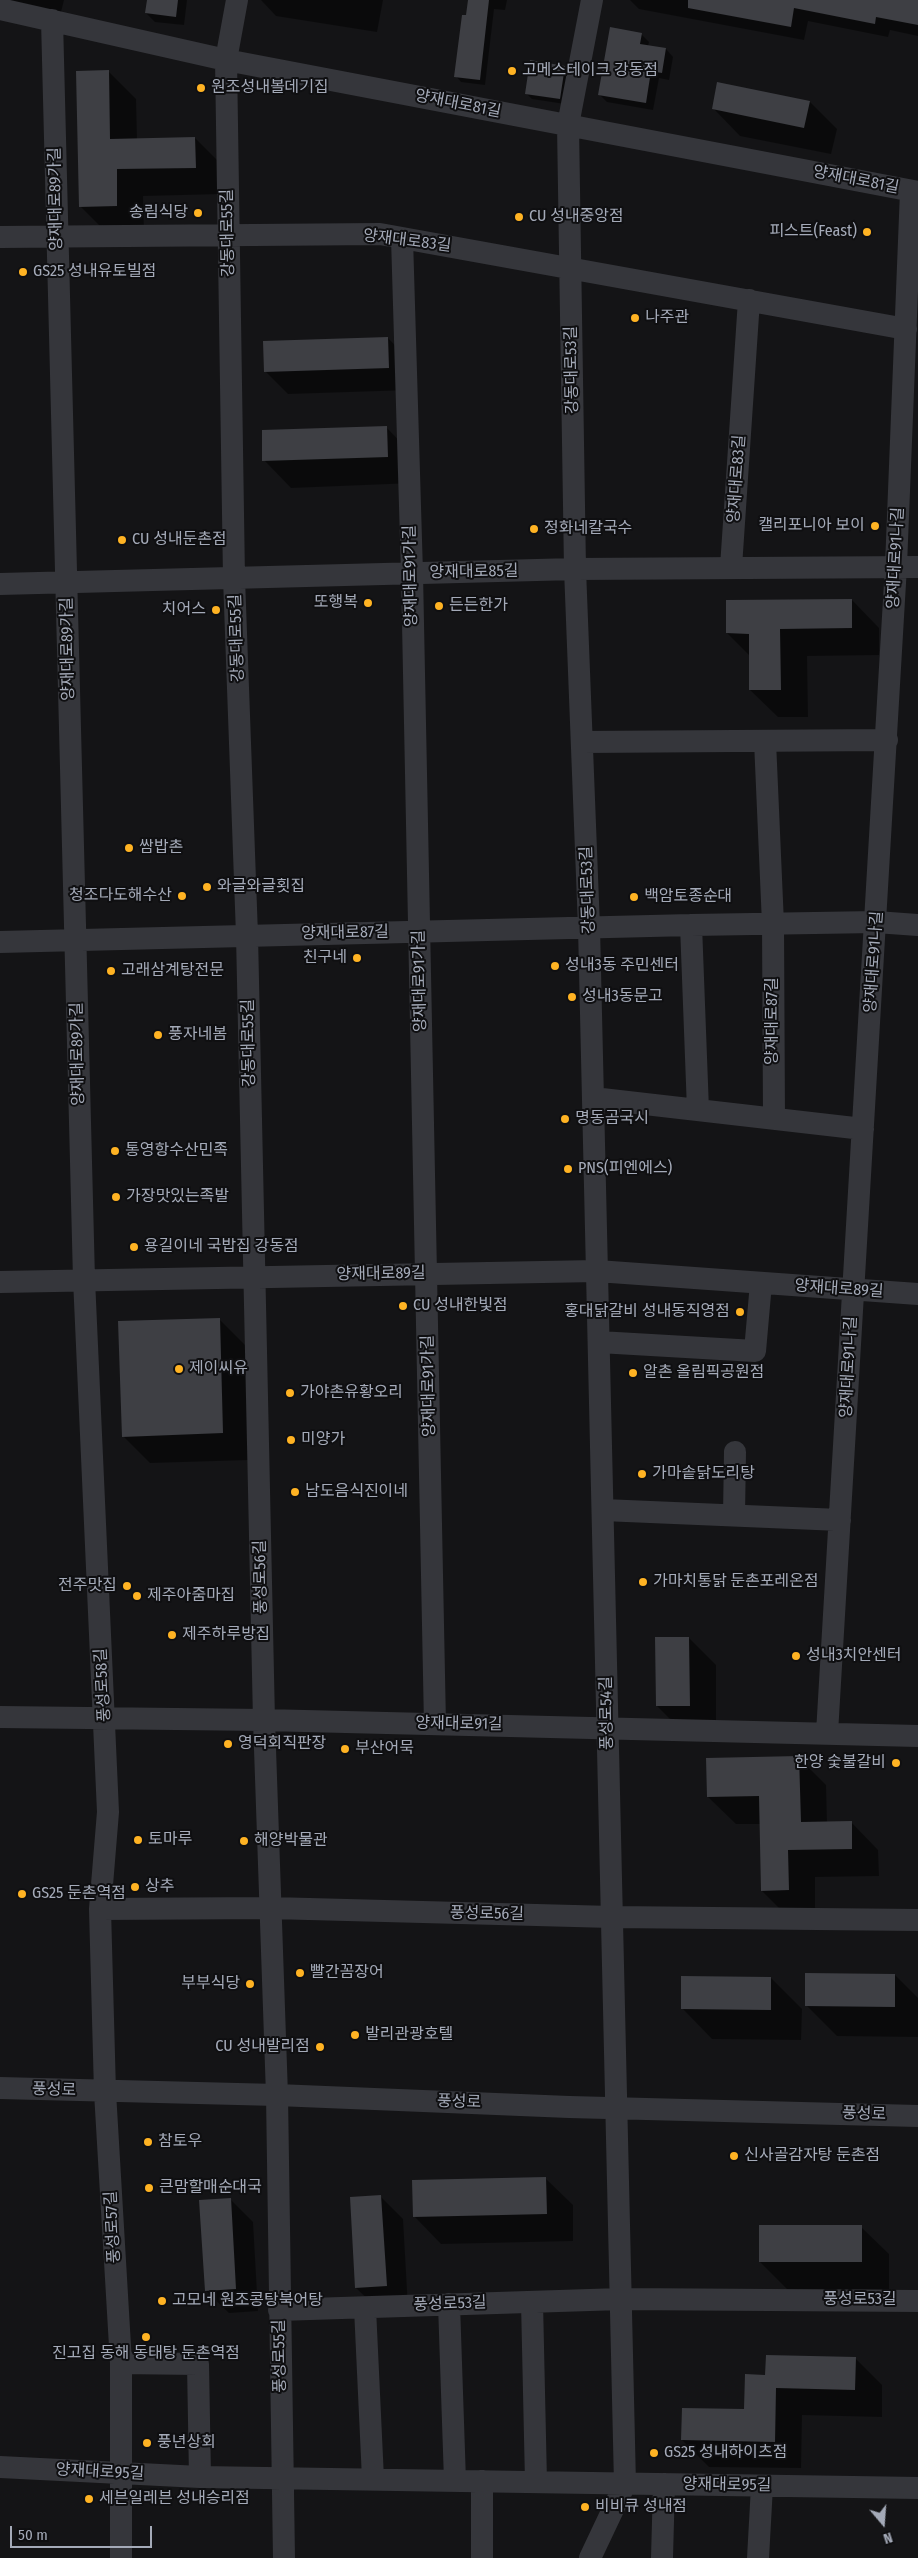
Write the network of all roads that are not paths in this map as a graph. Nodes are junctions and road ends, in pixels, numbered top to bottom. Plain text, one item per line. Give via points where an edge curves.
1 (237, 0) edge
2 (592, 0) edge
3 (0, 9) edge
4 (52, 20) junction
5 (226, 60) junction
6 (568, 125) junction
7 (915, 191) edge
8 (57, 236) junction
9 (228, 236) junction
10 (0, 237) edge
11 (402, 238) junction
12 (570, 267) junction
13 (749, 300) junction
14 (906, 329) junction
15 (907, 566) edge
16 (731, 567) junction
17 (575, 569) junction
18 (412, 573) junction
19 (234, 578) junction
20 (66, 582) junction
21 (0, 584) edge
22 (887, 740) junction
23 (765, 741) junction
24 (582, 742) junction
25 (876, 922) junction
26 (772, 924) junction
27 (691, 925) junction
28 (918, 925) edge
29 (589, 927) junction
30 (419, 931) junction
31 (247, 935) junction
32 (76, 938) junction
33 (0, 942) edge
34 (593, 1098) junction
35 (698, 1110) junction
36 (774, 1118) junction
37 (864, 1129) junction
38 (597, 1271) junction
39 (427, 1274) junction
40 (253, 1276) junction
41 (84, 1279) junction
42 (0, 1282) edge
43 (761, 1283) junction
44 (853, 1290) junction
45 (918, 1294) edge
46 (599, 1342) junction
47 (736, 1452) dead end
48 (603, 1510) junction
49 (734, 1515) junction
50 (840, 1520) junction
51 (105, 1717) junction
52 (0, 1718) edge
53 (264, 1720) junction
54 (435, 1724) junction
55 (608, 1728) junction
56 (827, 1733) junction
57 (918, 1736) edge
58 (271, 1908) junction
59 (100, 1909) junction
60 (612, 1917) junction
61 (918, 1920) edge
62 (0, 2088) edge
63 (105, 2092) junction
64 (276, 2095) junction
65 (616, 2107) junction
66 (918, 2116) edge
67 (621, 2298) junction
68 (918, 2301) edge
69 (532, 2302) junction
70 (448, 2304) junction
71 (365, 2308) junction
72 (279, 2310) junction
73 (120, 2363) junction
74 (0, 2467) edge
75 (119, 2474) junction
76 (200, 2477) junction
77 (282, 2478) junction
78 (373, 2480) junction
79 (455, 2481) junction
80 (482, 2481) junction
81 (536, 2482) junction
82 (625, 2484) junction
83 (664, 2484) junction
84 (762, 2486) junction
85 (918, 2488) edge
86 (121, 2558) edge
87 (284, 2558) edge
88 (482, 2558) edge
89 (590, 2558) edge
90 (662, 2558) edge
91 (758, 2558) edge

1 - 5 street, 강동대로55길
2 - 6 street, 강동대로53길
3 - 4 street, 양재대로81길
4 - 5 street, 양재대로81길
4 - 8 street, 양재대로89가길
5 - 6 street, 양재대로81길
5 - 9 street, 강동대로55길
6 - 7 street, 양재대로81길
6 - 12 street, 강동대로53길
7 - 14 street, 양재대로91나길
8 - 9 street, 양재대로83길
8 - 10 street, 양재대로83길
8 - 20 street, 양재대로89가길
9 - 11 street, 양재대로83길 via 380,234
9 - 19 street, 강동대로55길
11 - 12 street, 양재대로83길
11 - 18 street, 양재대로91가길
12 - 13 street, 양재대로83길
12 - 17 street, 강동대로53길
13 - 14 street, 양재대로83길
13 - 16 street, 양재대로83길
14 - 15 street, 양재대로91나길
15 - 16 street, 양재대로85길
15 - 22 street, 양재대로91나길
16 - 17 street, 양재대로85길
17 - 18 street, 양재대로85길
17 - 24 street, 강동대로53길
18 - 19 street, 양재대로85길
18 - 30 street, 양재대로91가길
19 - 20 street, 양재대로85길
19 - 31 street, 강동대로55길
20 - 21 street, 양재대로85길
20 - 32 street, 양재대로89가길
22 - 23 street
22 - 25 street, 양재대로91나길
23 - 24 street
23 - 26 street, 양재대로87길
24 - 29 street, 강동대로53길
25 - 26 street, 양재대로87길
25 - 28 street, 양재대로87길
25 - 37 street, 양재대로91나길
26 - 27 street, 양재대로87길
26 - 36 street, 양재대로87길
27 - 29 street, 양재대로87길
27 - 35 street
29 - 30 street, 양재대로87길
29 - 34 street, 강동대로53길
30 - 31 street, 양재대로87길
30 - 39 street, 양재대로91가길
31 - 32 street, 양재대로87길
31 - 40 street, 강동대로55길
32 - 33 street, 양재대로87길
32 - 41 street, 양재대로89가길
34 - 35 street
34 - 38 street, 강동대로53길
35 - 36 street
36 - 37 street
37 - 44 street, 양재대로91나길
38 - 39 street, 양재대로89길
38 - 43 street, 양재대로89길
38 - 46 street, 풍성로54길
39 - 40 street, 양재대로89길
39 - 54 street, 양재대로91가길
40 - 41 street, 양재대로89길
40 - 53 street, 풍성로56길
41 - 42 street, 양재대로89길
41 - 51 street, 풍성로58길
43 - 44 street, 양재대로89길
43 - 46 street via 755,1351
44 - 45 street, 양재대로89길
44 - 50 street, 양재대로91나길
46 - 48 street, 풍성로54길
47 - 49 street
48 - 49 street
48 - 55 street, 풍성로54길
49 - 50 street
50 - 56 street, 양재대로91나길
51 - 52 street, 양재대로91길
51 - 53 street, 양재대로91길
51 - 59 street, 풍성로58길 via 108,1812
53 - 54 street, 양재대로91길
53 - 58 street, 풍성로56길
54 - 55 street, 양재대로91길
55 - 56 street, 양재대로91길
55 - 60 street, 풍성로54길
56 - 57 street, 양재대로91길
58 - 59 street, 풍성로56길
58 - 60 street, 풍성로56길
58 - 64 street, 풍성로56길
59 - 63 street, 풍성로58길
60 - 61 street
60 - 65 street, 풍성로54길
62 - 63 street, 풍성로
63 - 64 street, 풍성로
63 - 73 street, 풍성로57길
64 - 65 street, 풍성로
64 - 72 street, 풍성로55길
65 - 66 street, 풍성로
65 - 67 street
67 - 68 street, 풍성로53길
67 - 69 street, 풍성로53길
67 - 82 street
69 - 70 street, 풍성로53길
69 - 81 street
70 - 71 street, 풍성로53길
70 - 79 street
71 - 72 street, 풍성로53길
71 - 78 street
72 - 77 street, 풍성로55길
73 - 75 street, 풍성로57길
73 - 76 street via 198,2364
74 - 75 street, 양재대로95길
75 - 76 street, 양재대로95길
75 - 86 street, 풍성로57길
76 - 77 street, 양재대로95길
77 - 78 street, 양재대로95길
77 - 87 street, 풍성로55길
78 - 79 street, 양재대로95길
79 - 80 street, 양재대로95길
80 - 81 street, 양재대로95길
80 - 88 street
81 - 82 street, 양재대로95길
82 - 83 street, 양재대로95길
82 - 89 street
83 - 84 street, 양재대로95길
83 - 90 street
84 - 85 street, 양재대로95길
84 - 91 street

